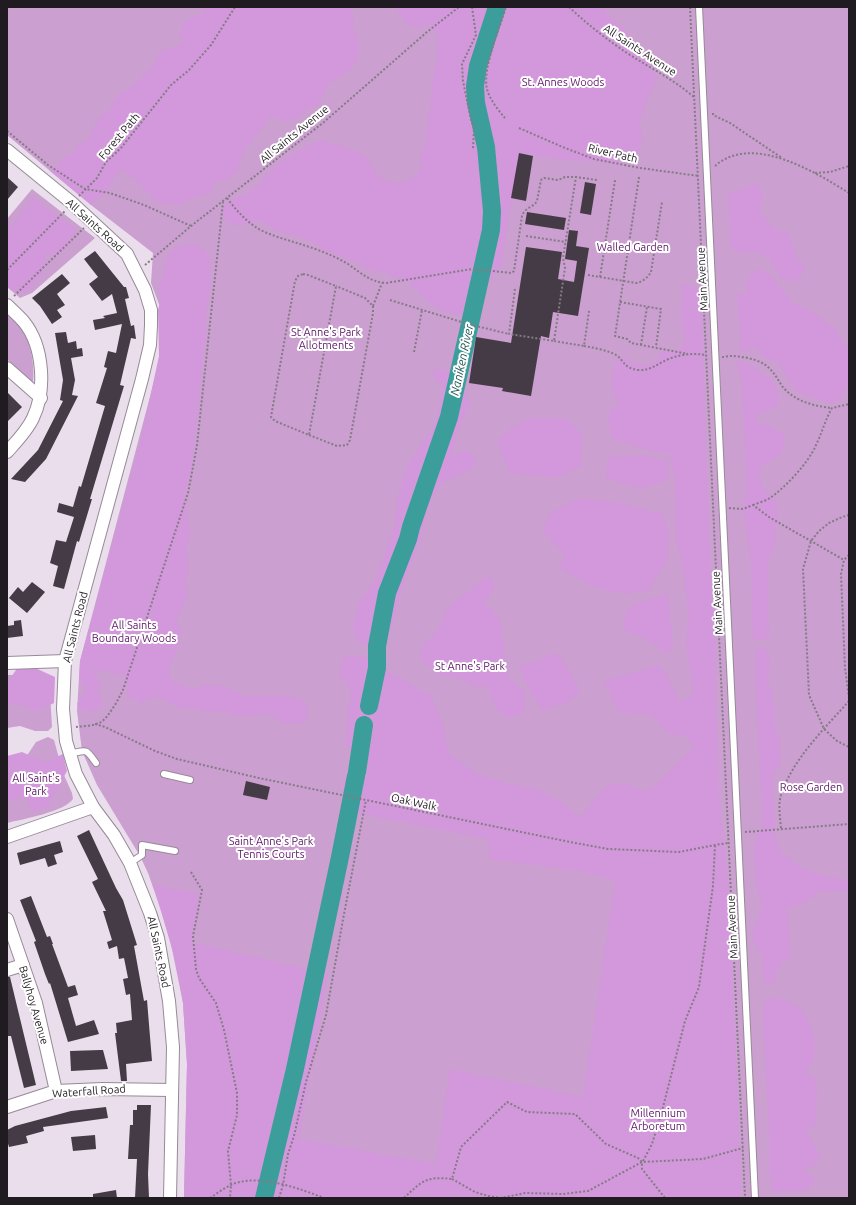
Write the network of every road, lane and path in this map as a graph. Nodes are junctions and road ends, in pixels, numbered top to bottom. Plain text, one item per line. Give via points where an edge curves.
1 (235, 7) edge
2 (459, 7) edge
3 (472, 7) edge
4 (506, 7) edge
5 (569, 7) edge
6 (690, 7) edge
7 (699, 7) edge
8 (694, 96) junction
9 (704, 105) junction
10 (505, 118) dead end
11 (520, 128) dead end
12 (7, 131) edge
13 (473, 148) dead end
14 (7, 150) edge
15 (785, 160) junction
16 (849, 166) edge
17 (640, 168) junction
18 (640, 171) dead end
19 (814, 173) junction
20 (698, 175) junction
21 (707, 175) junction
22 (576, 177) junction
23 (639, 177) dead end
24 (597, 180) dead end
25 (615, 180) dead end
26 (85, 189) junction
27 (849, 193) edge
28 (227, 198) junction
29 (223, 202) junction
30 (662, 202) dead end
31 (72, 203) junction
32 (92, 221) junction
33 (191, 226) junction
34 (526, 236) dead end
35 (566, 242) junction
36 (7, 270) edge
37 (136, 270) junction
38 (588, 276) dead end
39 (600, 277) junction
40 (623, 281) junction
41 (382, 283) junction
42 (336, 286) junction
43 (515, 289) dead end
44 (390, 300) dead end
45 (9, 302) edge
46 (620, 302) junction
47 (373, 306) junction
48 (647, 306) junction
49 (422, 310) junction
50 (589, 311) dead end
51 (508, 334) junction
52 (554, 341) junction
53 (641, 345) junction
54 (584, 346) junction
55 (656, 347) junction
56 (414, 352) dead end
57 (690, 354) junction
58 (706, 355) junction
59 (715, 356) junction
60 (7, 368) edge
61 (41, 398) junction
62 (849, 404) edge
63 (832, 408) junction
64 (309, 435) junction
65 (7, 452) edge
66 (753, 505) junction
67 (723, 508) junction
68 (849, 515) edge
69 (811, 541) junction
70 (849, 555) edge
71 (844, 560) junction
72 (65, 661) junction
73 (7, 663) edge
74 (849, 698) edge
75 (849, 701) edge
76 (95, 724) junction
77 (65, 729) junction
78 (824, 729) junction
79 (849, 747) edge
80 (69, 754) junction
81 (96, 763) dead end
82 (164, 774) dead end
83 (190, 780) dead end
84 (366, 800) junction
85 (93, 807) junction
86 (849, 824) edge
87 (781, 828) junction
88 (738, 832) junction
89 (7, 837) edge
90 (738, 842) junction
91 (729, 844) junction
92 (715, 845) junction
93 (175, 851) dead end
94 (130, 863) junction
95 (191, 872) dead end
96 (7, 919) edge
97 (23, 965) junction
98 (7, 970) edge
99 (172, 1090) junction
100 (56, 1091) junction
101 (7, 1106) edge
102 (752, 1145) junction
103 (743, 1148) junction
104 (642, 1162) junction
105 (452, 1179) junction
106 (231, 1185) junction
107 (284, 1185) junction
108 (170, 1198) edge
109 (210, 1198) edge
110 (230, 1198) edge
111 (279, 1198) edge
112 (324, 1198) edge
113 (404, 1198) edge
114 (665, 1198) edge
115 (745, 1198) edge
116 (755, 1198) edge

1 - 26 path, Forest Path via 211,45 189,70 171,85 121,148 106,162 97,178
2 - 28 path, All Saints Avenue via 324,122
3 - 13 path via 476,35 462,64 463,81 474,128
4 - 10 path via 487,76 487,88 492,100
5 - 8 path, All Saints Avenue via 591,27
6 - 8 path
7 - 9 lane, Main Avenue
8 - 9 path, All Saints Avenue
8 - 20 path
9 - 15 path, All Saints Avenue via 713,112 713,115 730,123
9 - 21 lane, Main Avenue
11 - 17 path, River Path via 594,159
12 - 26 path via 48,166
14 - 31 street, All Saints Road
15 - 19 path
15 - 21 path via 764,154 735,155 722,160
16 - 19 path via 830,172
17 - 18 path
17 - 20 path, River Path
19 - 27 path
20 - 21 path, River Path
20 - 58 path
21 - 59 lane, Main Avenue
22 - 24 path
22 - 35 path
22 - 41 path via 558,180 542,178 538,201 527,208 522,216 514,271 510,273 472,269
23 - 40 path
25 - 39 path
26 - 31 path, Forest Path
26 - 33 path via 110,193
28 - 29 path, All Saints Avenue
28 - 41 path via 242,216 258,229 328,255 347,264 366,278
29 - 33 path, All Saints Avenue
29 - 76 path via 197,446 188,493 123,690 107,716 102,722
30 - 40 path via 651,272 640,282
31 - 32 street, All Saints Road
31 - 36 path, Forest Path
32 - 37 street, All Saints Road via 127,254
32 - 45 path
33 - 37 path, All Saints Avenue via 154,259
34 - 35 path
35 - 52 path via 563,258 565,268
37 - 72 street, All Saints Road via 150,310 150,345
38 - 39 path
39 - 40 path
40 - 46 path
41 - 47 path
42 - 47 path via 365,298
42 - 64 path
42 - 64 path via 303,274 295,281 272,417 275,421
43 - 51 path
44 - 49 path
45 - 61 street via 36,342 42,370
46 - 48 path
46 - 53 path via 615,336 627,339 631,344
47 - 64 path via 350,440 347,445 337,446
48 - 53 path
48 - 55 path via 662,310
49 - 51 path
49 - 56 path
50 - 54 path
51 - 52 path
52 - 54 path
53 - 55 path
54 - 57 path via 614,354 628,367 638,370 647,370 669,359
55 - 57 path
57 - 58 path
58 - 59 path
58 - 91 path
59 - 63 path via 734,356 762,363 792,396 810,404
59 - 67 lane, Main Avenue
60 - 61 street
61 - 65 street via 33,419
62 - 63 path
63 - 66 path via 816,445 800,470 769,499
66 - 67 path via 743,509
66 - 69 path
67 - 88 lane, Main Avenue
68 - 69 path via 829,523
69 - 71 path
69 - 78 path via 803,568 809,695
70 - 71 path
71 - 74 path via 841,574 843,632
72 - 73 street
72 - 77 street, All Saints Road
75 - 78 path
76 - 77 path
76 - 84 path, Oak Walk via 177,759
77 - 80 street, All Saints Road
78 - 79 path via 837,741
78 - 87 path via 787,779 780,796
80 - 81 lane via 88,751
80 - 85 street, All Saints Road
82 - 83 lane
84 - 92 path, Oak Walk via 608,849 679,852
84 - 107 path via 326,1014 288,1154
85 - 89 street
85 - 94 street, All Saints Road via 114,835
86 - 87 path
87 - 88 path
88 - 90 lane, Main Avenue
90 - 91 path, Oak Walk
90 - 102 lane, Main Avenue
91 - 92 path, Oak Walk
91 - 103 path
92 - 104 path via 713,886 699,987 685,1021 652,1144
93 - 94 lane via 142,845 142,855
94 - 99 street, All Saints Road via 158,938 169,1001 173,1047
95 - 106 path via 202,890 192,936 196,969 216,1003 237,1093 237,1115 228,1151
96 - 97 street, Ballyhoy Avenue
97 - 98 street
97 - 100 street, Ballyhoy Avenue via 36,1003
99 - 100 street, Waterfall Road
99 - 108 street, All Saints Road
100 - 101 street, Waterfall Road
102 - 103 path
102 - 116 lane, Main Avenue
103 - 104 path via 703,1159
103 - 115 path
104 - 105 path via 588,1191 564,1194 525,1193 501,1198 475,1192
104 - 105 path via 606,1144 574,1114 527,1112 507,1102 461,1146
104 - 114 path via 642,1169
105 - 113 path via 437,1177 422,1181
106 - 107 path via 267,1181
106 - 109 path
106 - 110 path
107 - 111 path
107 - 112 path

